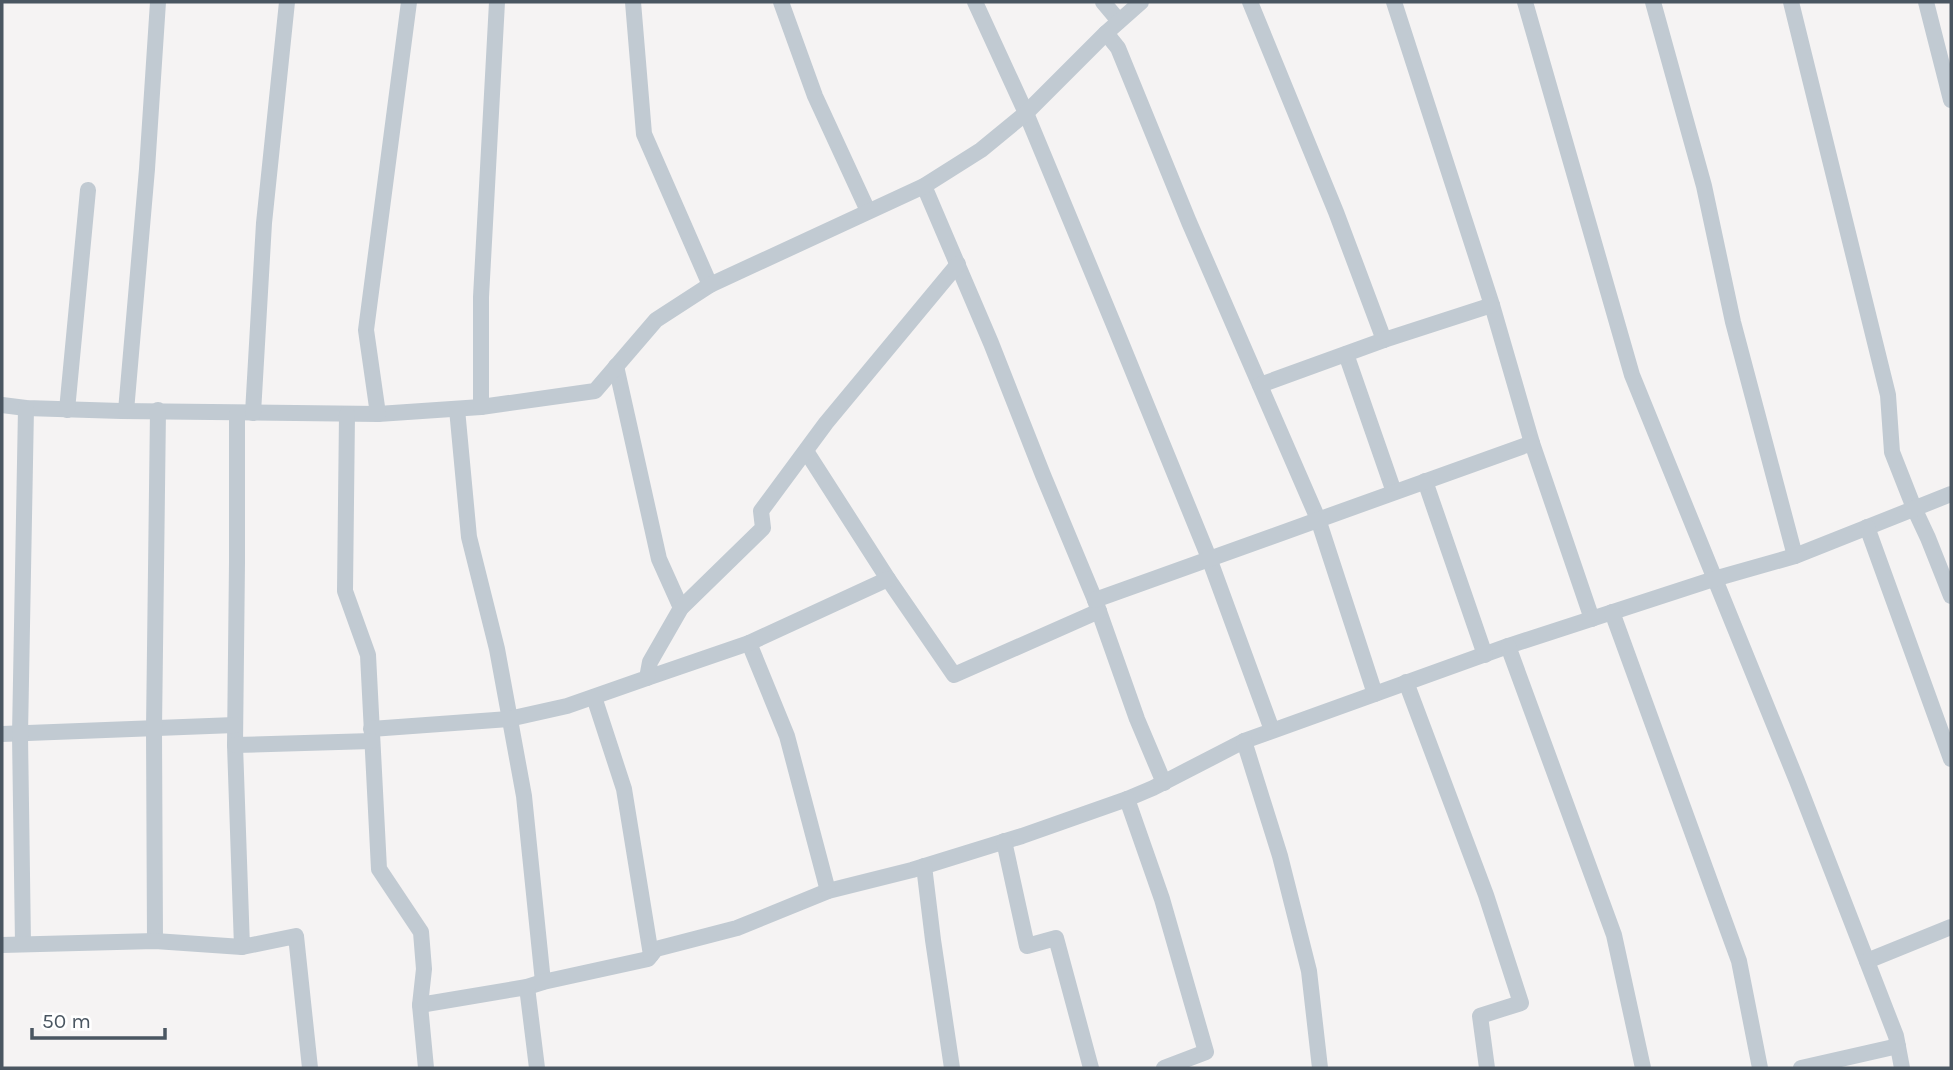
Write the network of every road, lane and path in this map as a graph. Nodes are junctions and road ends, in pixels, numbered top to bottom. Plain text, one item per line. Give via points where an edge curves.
1 (159, 2) edge
2 (287, 2) edge
3 (409, 2) edge
4 (497, 2) edge
5 (633, 2) edge
6 (780, 2) edge
7 (975, 2) edge
8 (1103, 2) edge
9 (1141, 2) edge
10 (1250, 2) edge
11 (1394, 2) edge
12 (1525, 2) edge
13 (1653, 2) edge
14 (1791, 2) edge
15 (1926, 2) edge
16 (1119, 21) junction
17 (1106, 33) junction
18 (1951, 100) edge
19 (1026, 113) junction
20 (924, 186) junction
21 (88, 190) dead end
22 (868, 211) junction
23 (958, 264) junction
24 (710, 285) junction
25 (1492, 305) junction
26 (1384, 340) junction
27 (1346, 354) junction
28 (616, 366) junction
29 (1260, 386) junction
30 (2, 405) edge
31 (481, 407) junction
32 (26, 408) junction
33 (457, 409) junction
34 (68, 410) junction
35 (158, 410) junction
36 (127, 411) junction
37 (245, 413) junction
38 (347, 414) junction
39 (378, 414) junction
40 (1532, 443) junction
41 (806, 450) junction
42 (1425, 481) junction
43 (1394, 492) junction
44 (1951, 494) edge
45 (1914, 509) junction
46 (1318, 519) junction
47 (1867, 527) junction
48 (1795, 556) junction
49 (1209, 558) junction
50 (888, 579) junction
51 (1714, 579) junction
52 (1951, 596) edge
53 (1097, 605) junction
54 (681, 608) junction
55 (1612, 612) junction
56 (1592, 619) junction
57 (749, 643) junction
58 (1508, 646) junction
59 (1485, 655) junction
60 (647, 678) junction
61 (1406, 682) junction
62 (1375, 694) junction
63 (594, 696) junction
64 (509, 719) junction
65 (235, 725) junction
66 (154, 729) junction
67 (1272, 730) junction
68 (2, 734) edge
69 (20, 734) junction
70 (372, 735) junction
71 (1244, 741) junction
72 (235, 745) junction
73 (1951, 759) edge
74 (1164, 783) junction
75 (1127, 799) junction
76 (1003, 841) junction
77 (924, 866) junction
78 (828, 891) junction
79 (1951, 928) edge
80 (155, 942) junction
81 (23, 944) junction
82 (2, 945) edge
83 (242, 947) junction
84 (652, 955) junction
85 (1867, 961) junction
86 (535, 984) junction
87 (420, 1005) junction
88 (1898, 1046) junction
89 (310, 1068) edge
90 (426, 1068) edge
91 (537, 1068) edge
92 (952, 1068) edge
93 (1091, 1068) edge
94 (1164, 1068) edge
95 (1321, 1068) edge
96 (1487, 1068) edge
97 (1643, 1068) edge
98 (1760, 1068) edge
99 (1801, 1068) edge
100 (1902, 1068) edge

1 - 36 street
2 - 37 street
3 - 39 street via 366,330
4 - 31 street via 481,297
5 - 24 street via 644,134
6 - 22 street via 815,96
7 - 19 street
8 - 16 street
9 - 16 street
10 - 26 street
11 - 25 street
12 - 51 street via 1632,375
13 - 48 street via 1704,186 1733,322
14 - 45 street via 1888,396 1892,452
15 - 18 street
16 - 17 street
17 - 19 street
17 - 29 street via 1118,48
19 - 20 street via 981,150
19 - 49 street
20 - 22 street
20 - 23 street
21 - 34 street
22 - 24 street
23 - 41 street
23 - 53 street
24 - 28 street via 656,320
25 - 26 street
25 - 40 street
26 - 27 street
27 - 29 street
27 - 43 street
28 - 31 street via 595,391
28 - 54 street via 659,559
29 - 46 street
30 - 32 street
31 - 33 street
32 - 34 street
32 - 69 street
33 - 39 street
33 - 64 street via 469,537
34 - 36 street
35 - 36 street
35 - 37 street
35 - 66 street
37 - 38 street
37 - 65 street
38 - 39 street
38 - 70 street via 345,591 368,655
40 - 42 street
40 - 56 street
41 - 50 street
41 - 54 street via 761,511 763,528
42 - 43 street
42 - 59 street
43 - 46 street
44 - 45 street
45 - 47 street
45 - 52 street
46 - 49 street
46 - 62 street
47 - 48 street
47 - 73 street
48 - 51 street
49 - 53 street
49 - 67 street
50 - 53 street via 954,675
50 - 57 street
51 - 55 street
51 - 85 street
53 - 74 street
54 - 60 street via 650,662
55 - 56 street
55 - 98 street via 1739,961
56 - 58 street
57 - 60 street
57 - 78 street via 787,736
58 - 59 street
58 - 97 street via 1614,935
59 - 61 street
60 - 63 street
61 - 62 street
61 - 96 street via 1521,1003 1480,1016
62 - 67 street
63 - 64 street
63 - 84 street via 624,789
64 - 70 street
64 - 86 street via 524,796
65 - 66 street
65 - 72 street
66 - 69 street
66 - 80 street
67 - 71 street
68 - 69 street
69 - 81 street
70 - 72 street
70 - 87 street via 379,869 421,932 424,969
71 - 74 street
71 - 95 street via 1309,971
72 - 83 street
74 - 75 street
75 - 76 street
75 - 94 street via 1162,899 1206,1052
76 - 77 street
76 - 93 street via 1027,946 1056,938
77 - 78 street
77 - 92 street
78 - 84 street via 737,928 656,948
79 - 85 street
80 - 81 street
80 - 83 street
81 - 82 street
83 - 89 street via 296,936
84 - 86 street
85 - 88 street
86 - 87 street
86 - 91 street
87 - 90 street
88 - 99 street
88 - 100 street

